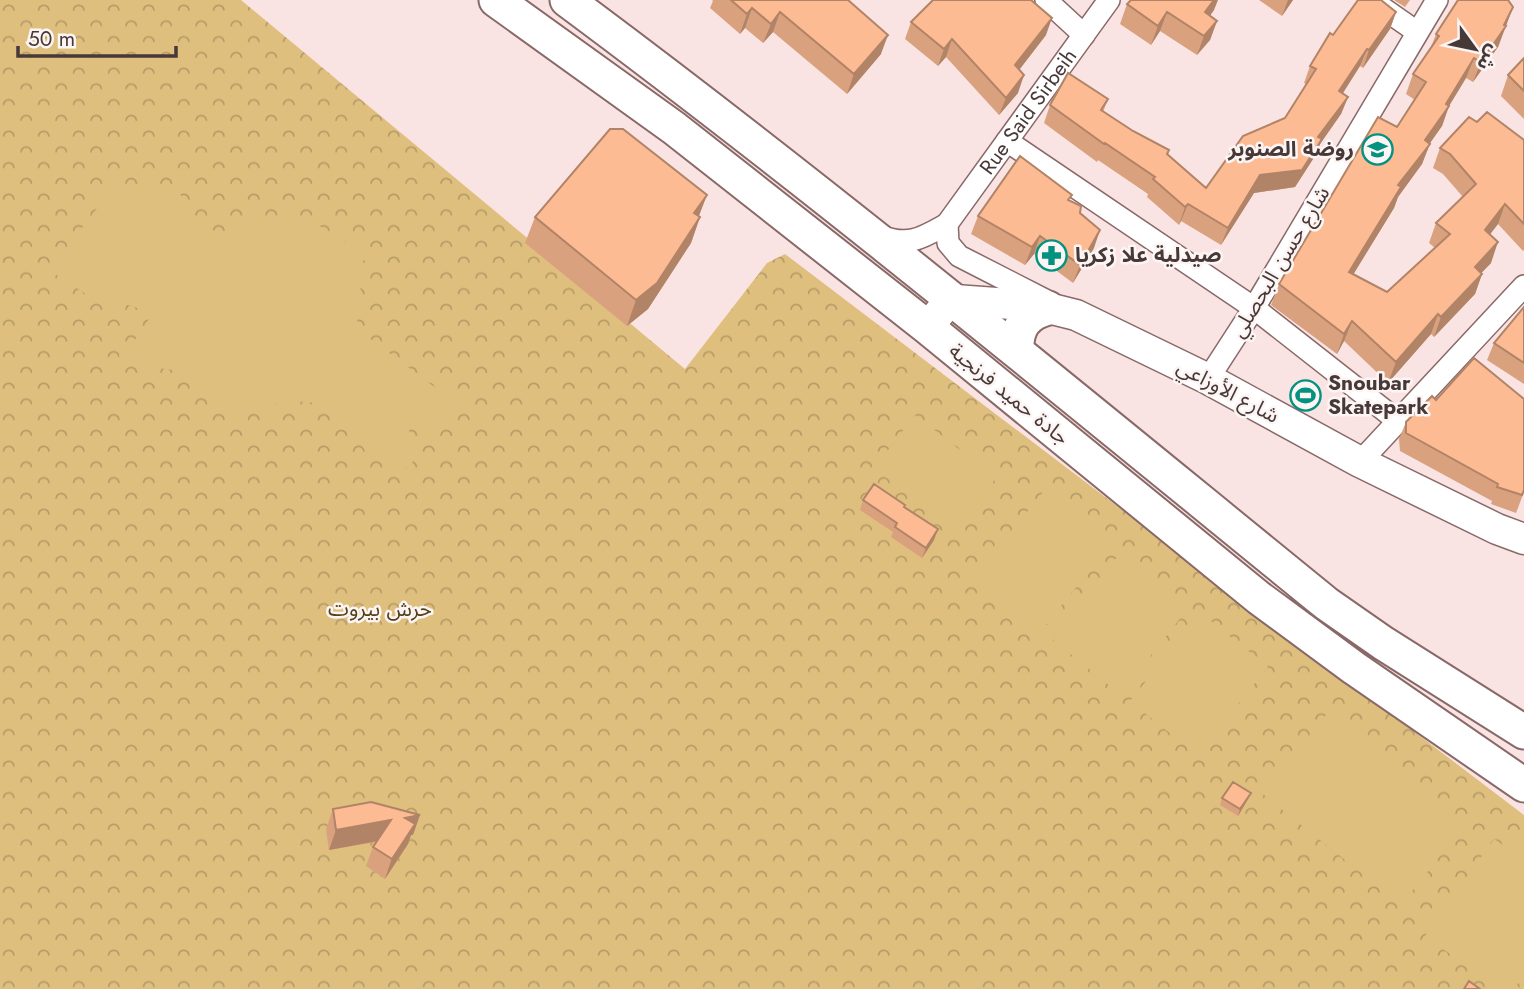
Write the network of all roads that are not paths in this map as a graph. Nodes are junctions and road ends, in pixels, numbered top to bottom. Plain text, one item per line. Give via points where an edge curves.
1 (496, 0) edge
2 (567, 0) edge
3 (1046, 0) edge
4 (1109, 0) edge
5 (1371, 0) edge
6 (1437, 0) edge
7 (1417, 32) junction
8 (1084, 35) junction
9 (1007, 141) junction
10 (947, 224) junction
11 (867, 230) junction
12 (1524, 286) edge
13 (956, 300) junction
14 (1254, 308) junction
15 (1062, 311) junction
16 (927, 327) junction
17 (1017, 351) junction
18 (1208, 379) junction
19 (1398, 421) junction
20 (1360, 463) junction
21 (1524, 539) edge
22 (1524, 732) edge
23 (1524, 785) edge

1 - 16 main road, جادة حميد فرنجية via 674,128
2 - 11 main road, جادة حميد فرنجية
3 - 8 street
4 - 8 street, Rue Said Sirbeih
5 - 7 street
6 - 7 street, شارع حسن البحصلي
7 - 14 street, شارع حسن البحصلي
8 - 9 street, Rue Said Sirbeih
9 - 10 street, Rue Said Sirbeih
9 - 14 street
10 - 11 street via 923,238 903,241
10 - 15 street via 948,243 958,256
11 - 13 main road, جادة حميد فرنجية
12 - 19 street
13 - 15 street, شارع الأوزاعي
13 - 16 street
13 - 17 main road, جادة حميد فرنجية
14 - 18 street, شارع حسن البحصلي
14 - 19 street
15 - 17 main road via 1030,314 1021,325
15 - 18 street, شارع الأوزاعي
16 - 23 main road, جادة حميد فرنجية via 1259,597
17 - 22 main road, جادة حميد فرنجية via 1327,604
18 - 20 street, شارع الأوزاعي
19 - 20 street
20 - 21 street, شارع الأوزاعي

